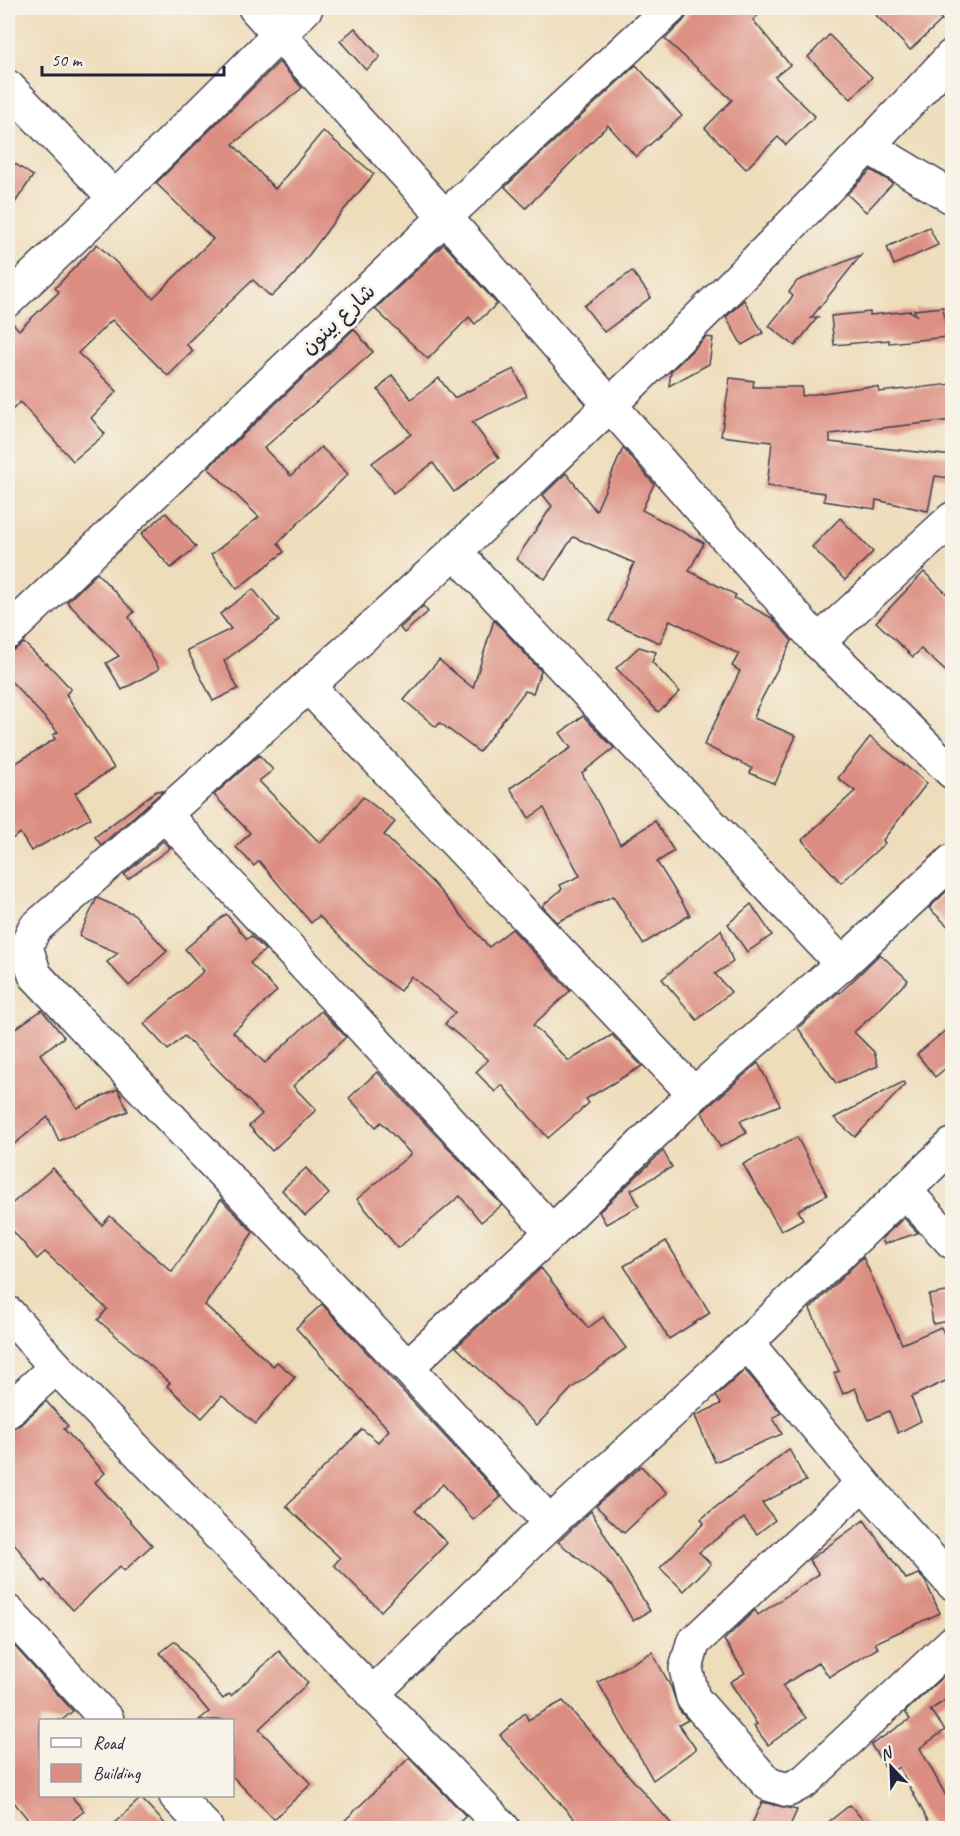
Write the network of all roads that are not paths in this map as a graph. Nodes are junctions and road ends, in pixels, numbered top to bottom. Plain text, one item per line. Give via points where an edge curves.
1 (255, 8) edge
2 (306, 8) edge
3 (670, 8) edge
4 (278, 34) junction
5 (952, 56) edge
6 (8, 87) edge
7 (869, 147) junction
8 (952, 197) edge
9 (115, 198) junction
10 (446, 217) junction
11 (8, 300) edge
12 (610, 405) junction
13 (952, 519) edge
14 (455, 552) junction
15 (8, 632) edge
16 (818, 642) junction
17 (308, 686) junction
18 (952, 772) edge
19 (165, 815) junction
20 (952, 861) edge
21 (17, 947) edge
22 (842, 964) junction
23 (694, 1094) junction
24 (952, 1144) edge
25 (904, 1190) junction
26 (552, 1232) junction
27 (952, 1242) edge
28 (8, 1313) edge
29 (747, 1343) junction
30 (56, 1366) junction
31 (408, 1367) junction
32 (8, 1412) edge
33 (863, 1483) junction
34 (550, 1523) junction
35 (952, 1583) edge
36 (8, 1612) edge
37 (952, 1643) edge
38 (372, 1694) junction
39 (106, 1719) edge
40 (177, 1797) edge
41 (206, 1828) edge
42 (503, 1828) edge

1 - 4 street
2 - 4 street
3 - 10 street, شارع بينون
4 - 9 street
4 - 10 street
5 - 7 street
6 - 9 street
7 - 8 street
7 - 12 street
9 - 11 street
10 - 12 street
10 - 15 street, شارع بينون
12 - 14 street
12 - 16 street
13 - 16 street
14 - 17 street
14 - 22 street
16 - 18 street
17 - 19 street
17 - 23 street
19 - 21 street
19 - 26 street
20 - 22 street
21 - 31 street via 34,975
22 - 23 street
23 - 26 street
24 - 25 street
25 - 27 street
25 - 29 street
26 - 31 street
28 - 30 street
29 - 33 street
29 - 34 street
30 - 32 street
30 - 38 street
31 - 34 street
33 - 35 street
33 - 37 street via 693,1643 686,1669 693,1698 768,1784 788,1790 805,1781
34 - 38 street
36 - 39 street
38 - 42 street
40 - 41 street

